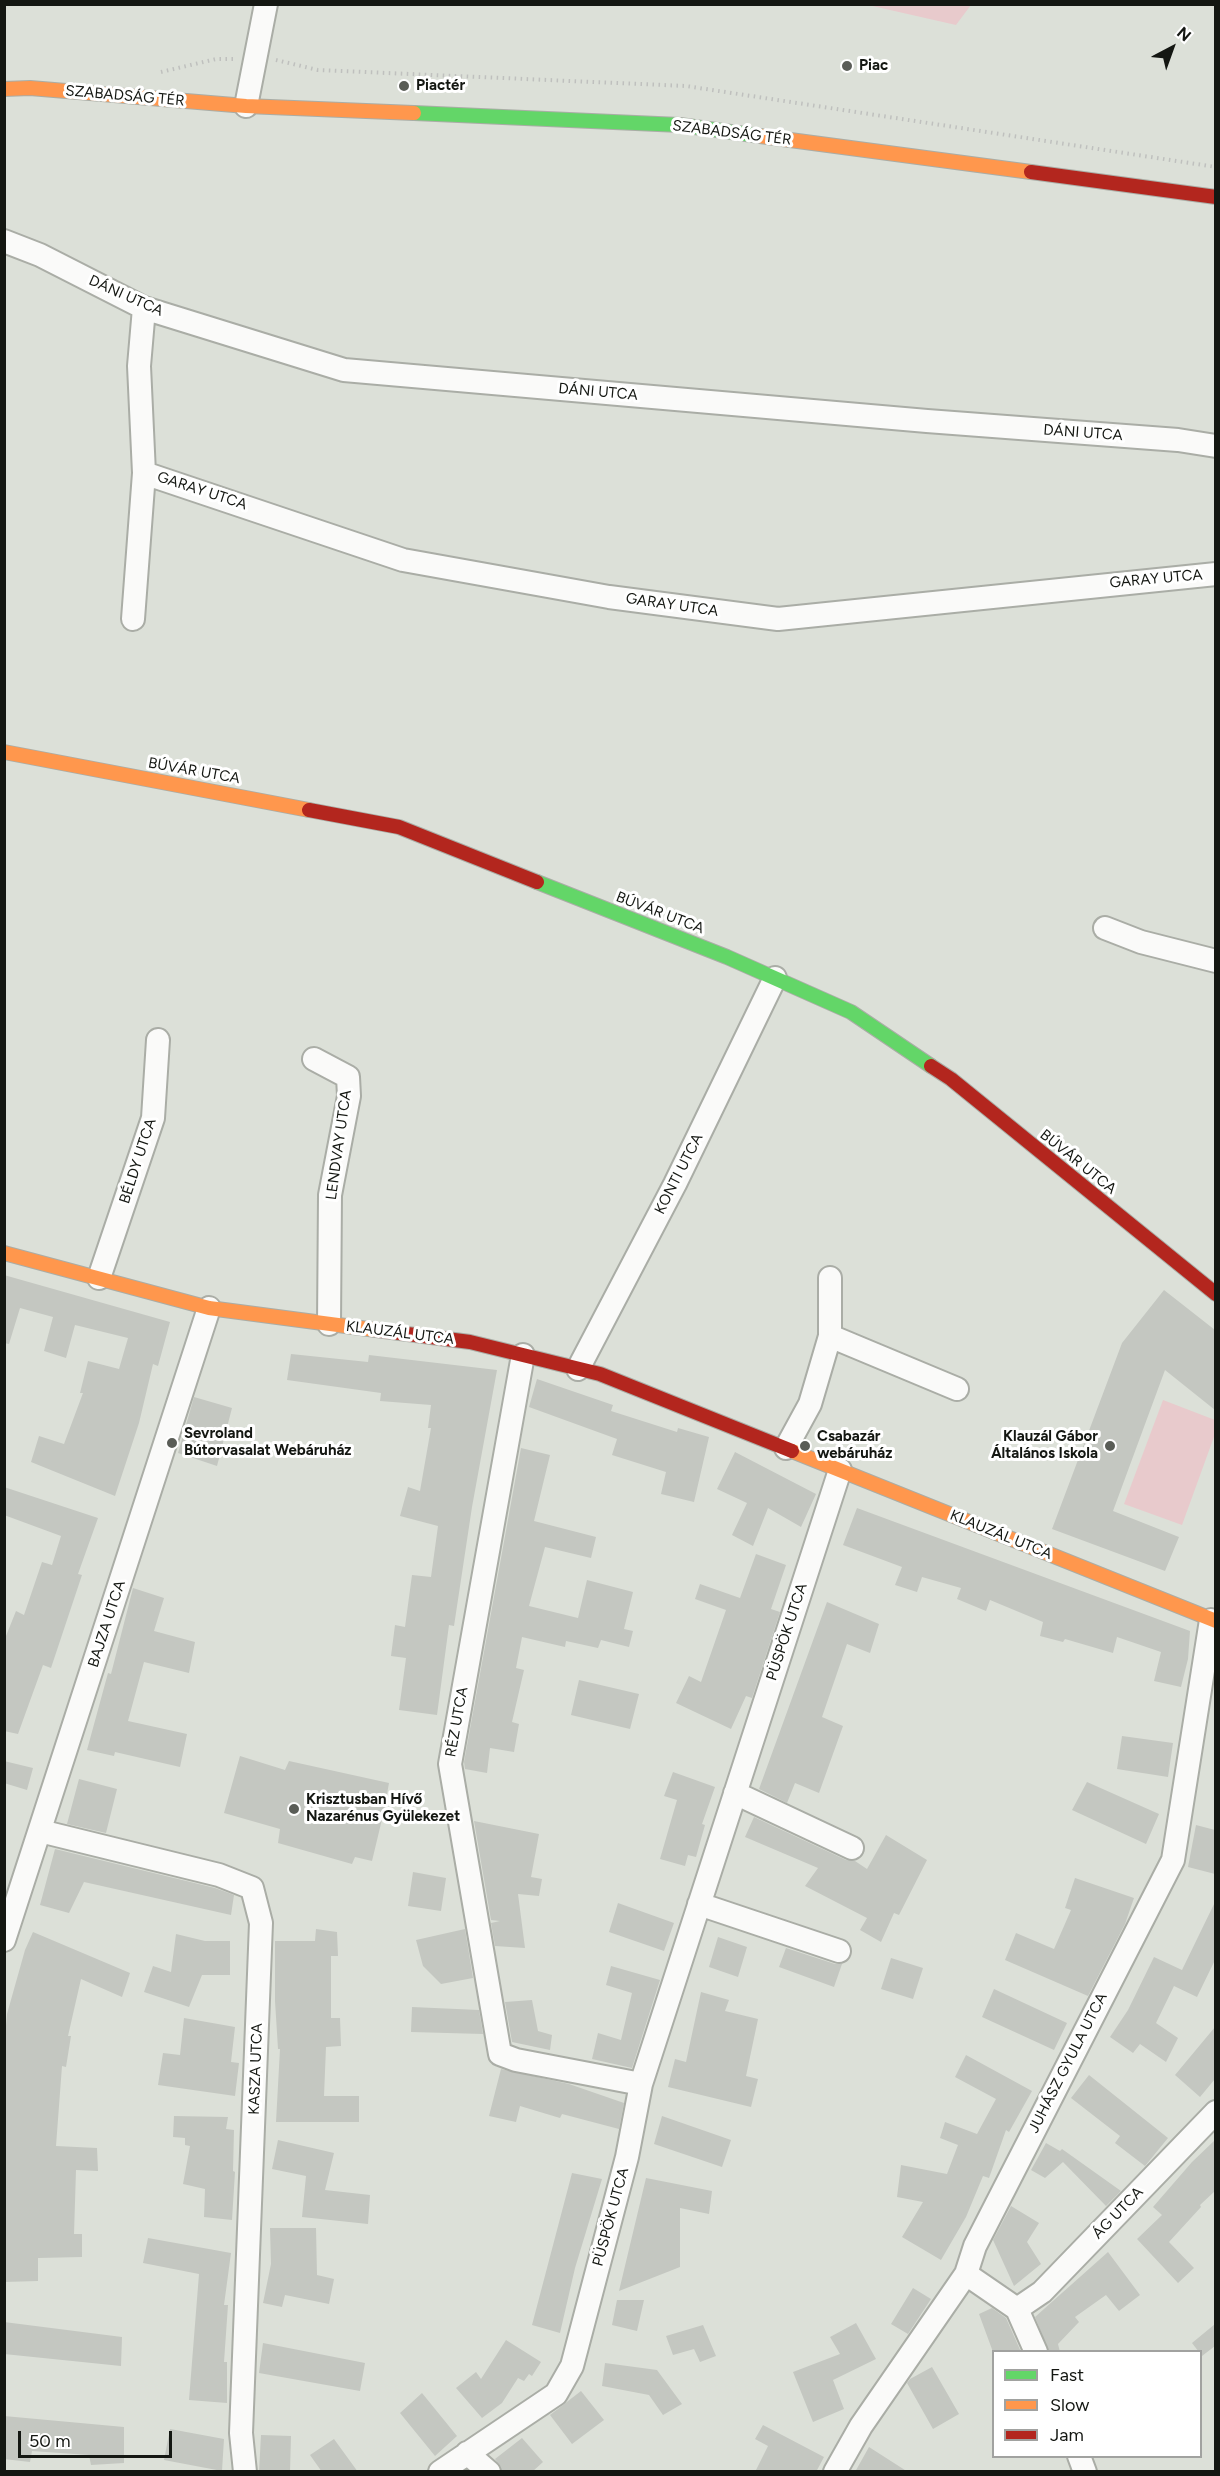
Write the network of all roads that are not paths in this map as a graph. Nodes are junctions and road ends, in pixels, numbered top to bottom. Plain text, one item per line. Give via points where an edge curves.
1 (266, 4) edge
2 (4, 89) edge
3 (246, 106) junction
4 (1215, 197) edge
5 (4, 241) edge
6 (144, 308) junction
7 (1215, 446) edge
8 (144, 473) junction
9 (1215, 574) edge
10 (133, 619) dead end
11 (4, 752) edge
12 (1105, 928) dead end
13 (1215, 961) edge
14 (775, 978) junction
15 (158, 1040) dead end
16 (314, 1059) dead end
17 (4, 1253) edge
18 (99, 1278) junction
19 (830, 1278) dead end
20 (1215, 1294) edge
21 (209, 1308) junction
22 (329, 1324) junction
23 (830, 1336) junction
24 (523, 1355) junction
25 (578, 1369) junction
26 (957, 1389) dead end
27 (786, 1448) junction
28 (840, 1470) junction
29 (1213, 1620) edge
30 (735, 1793) junction
31 (40, 1831) junction
32 (852, 1848) dead end
33 (699, 1904) junction
34 (4, 1940) edge
35 (839, 1951) dead end
36 (641, 2084) junction
37 (1215, 2112) edge
38 (966, 2274) junction
39 (1017, 2309) junction
40 (1035, 2350) edge
41 (468, 2453) junction
42 (1079, 2458) edge
43 (245, 2472) edge
44 (440, 2472) edge
45 (489, 2472) edge
46 (835, 2472) edge
47 (1085, 2472) edge

1 - 3 street
2 - 3 street, SZABADSÁG TÉR
3 - 4 street, SZABADSÁG TÉR via 680,125
5 - 6 street, DÁNI UTCA
6 - 7 street, DÁNI UTCA via 344,370
6 - 8 street, GARAY UTCA via 140,366
8 - 9 street, GARAY UTCA via 403,560 609,597 778,619
8 - 10 street, GARAY UTCA
11 - 14 street, BÚVÁR UTCA via 399,827
12 - 13 street via 1141,942
14 - 20 street, BÚVÁR UTCA via 851,1012 951,1079
14 - 25 street, KONTI UTCA via 675,1184
15 - 18 street, BÉLDY UTCA via 153,1118
16 - 22 street, LENDVAY UTCA via 348,1077 349,1096 330,1195
17 - 18 street, KLAUZÁL UTCA
18 - 21 street, KLAUZÁL UTCA
19 - 23 street
21 - 22 street, KLAUZÁL UTCA
21 - 31 street, BAJZA UTCA
22 - 24 street, KLAUZÁL UTCA via 470,1342
23 - 26 street
23 - 27 street via 810,1404
24 - 25 street, KLAUZÁL UTCA
24 - 36 street, RÉZ UTCA via 450,1764 500,2054
25 - 27 street, KLAUZÁL UTCA via 600,1374
27 - 28 street, KLAUZÁL UTCA
28 - 29 street, KLAUZÁL UTCA
28 - 30 street, PÜSPÖK UTCA
29 - 38 street, JUHÁSZ GYULA UTCA via 1173,1860 975,2246
30 - 32 street
30 - 33 street, PÜSPÖK UTCA
31 - 34 street, BAJZA UTCA
31 - 43 street, KASZA UTCA via 219,1875 252,1888 261,1923 241,2433
33 - 35 street
33 - 36 street, PÜSPÖK UTCA
36 - 41 street, PÜSPÖK UTCA via 627,2157 572,2366 556,2394
37 - 39 street, ÁG UTCA via 1042,2292
38 - 39 street
38 - 46 street, JUHÁSZ GYULA UTCA via 861,2426
39 - 40 street
41 - 44 street, PÜSPÖK UTCA
41 - 45 street
42 - 47 street

